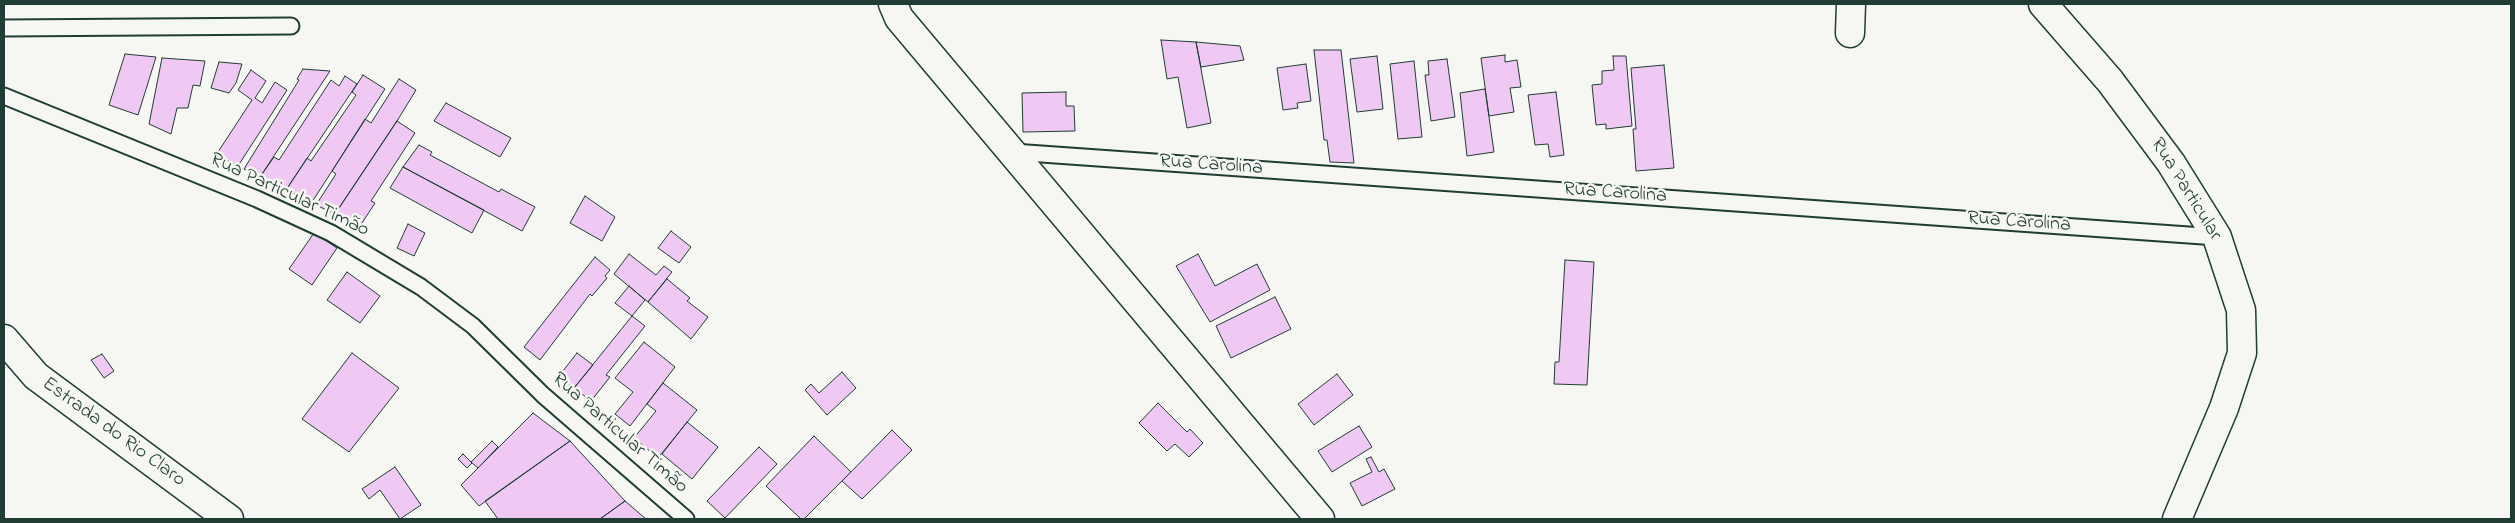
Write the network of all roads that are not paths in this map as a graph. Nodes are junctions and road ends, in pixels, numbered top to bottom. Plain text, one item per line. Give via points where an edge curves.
1 (893, 4) edge
2 (1851, 4) edge
3 (2043, 4) edge
4 (291, 26) dead end
5 (4, 28) edge
6 (1850, 32) dead end
7 (4, 96) edge
8 (1013, 152) junction
9 (2217, 237) junction
10 (4, 339) edge
11 (229, 519) edge
12 (686, 519) edge
13 (1320, 519) edge
14 (2177, 519) edge

1 - 8 street via 899,18
2 - 6 street
3 - 9 street, Rua Particular via 2110,81 2172,163
4 - 5 lane
7 - 12 lane, Rua Particular Timão via 331,233 421,287 473,326 543,395
8 - 9 lane, Rua Carolina
8 - 13 street
9 - 14 street, Rua Particular via 2241,310 2242,353 2224,408
10 - 11 street, Estrada do Rio Claro via 36,376

